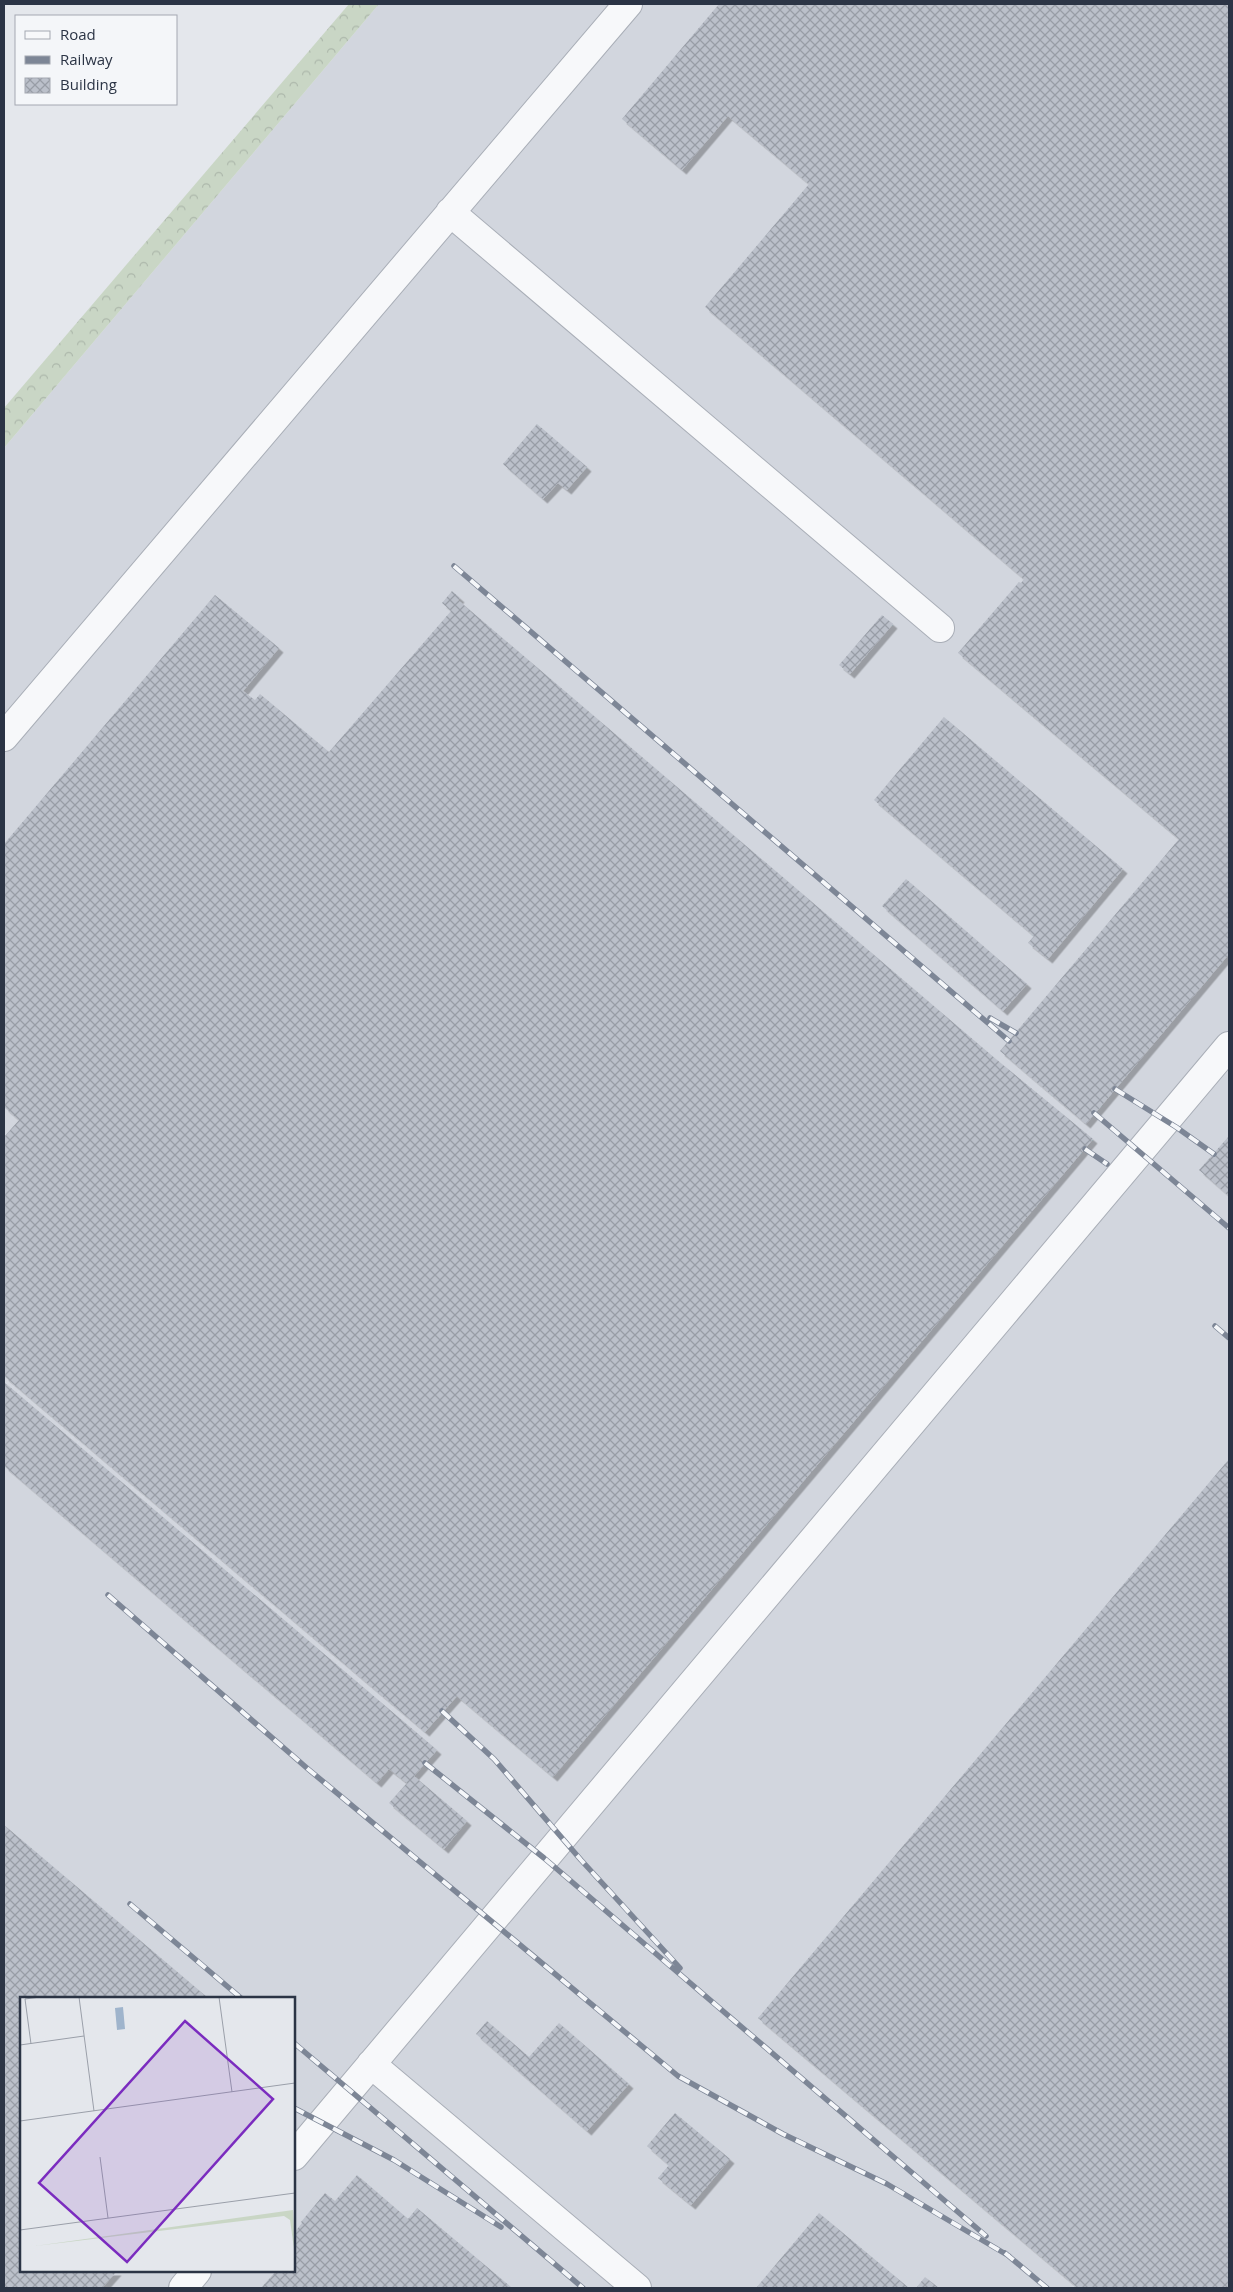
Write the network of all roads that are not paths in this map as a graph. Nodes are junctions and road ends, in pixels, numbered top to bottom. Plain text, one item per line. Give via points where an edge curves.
1 (628, 4) edge
2 (450, 212) junction
3 (940, 628) dead end
4 (4, 736) edge
5 (1229, 1046) edge
6 (371, 2064) junction
7 (295, 2155) edge
8 (196, 2272) edge
9 (183, 2288) edge
10 (637, 2288) edge

1 - 2 lane
2 - 3 lane
2 - 4 lane
5 - 6 lane
6 - 7 lane
6 - 10 lane
8 - 9 lane

